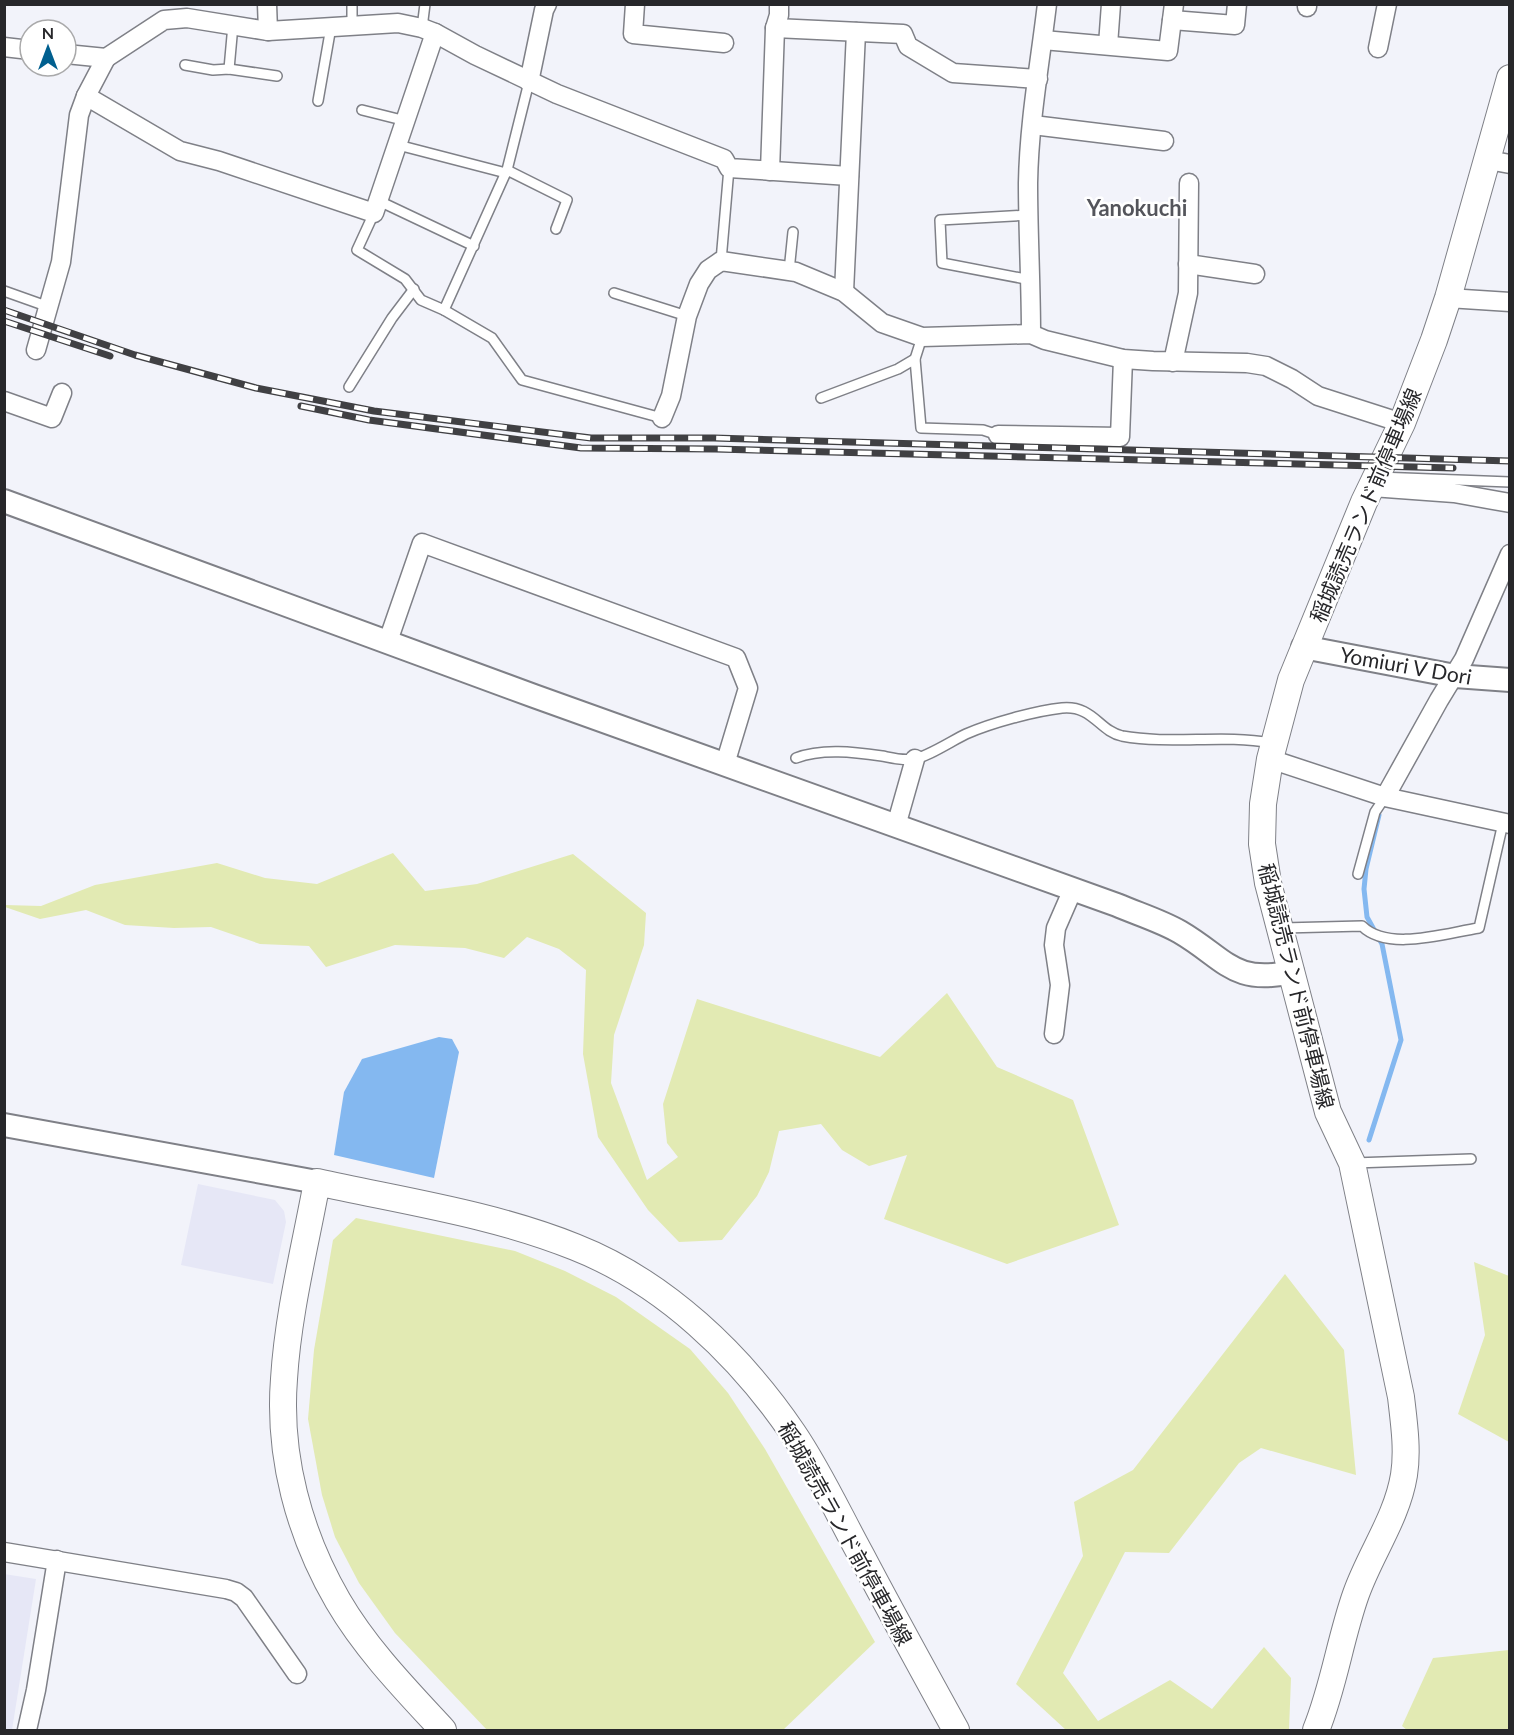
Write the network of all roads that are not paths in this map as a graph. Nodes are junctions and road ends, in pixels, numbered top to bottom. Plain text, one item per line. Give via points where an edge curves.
1 (267, 4) edge
2 (352, 4) edge
3 (425, 4) edge
4 (547, 4) edge
5 (634, 4) edge
6 (779, 4) edge
7 (1047, 4) edge
8 (1112, 4) edge
9 (1237, 4) edge
10 (1387, 4) edge
11 (164, 12) edge
12 (1173, 12) edge
13 (352, 25) junction
14 (233, 26) junction
15 (331, 27) junction
16 (775, 28) junction
17 (268, 31) junction
18 (428, 31) junction
19 (856, 32) junction
20 (1043, 40) junction
21 (724, 43) dead end
22 (1108, 45) junction
23 (1378, 48) dead end
24 (78, 55) edge
25 (106, 58) junction
26 (185, 65) dead end
27 (229, 69) junction
28 (277, 76) dead end
29 (1509, 78) edge
30 (1038, 79) junction
31 (529, 82) junction
32 (86, 96) junction
33 (318, 101) dead end
34 (362, 110) dead end
35 (406, 121) junction
36 (1033, 125) junction
37 (1164, 141) dead end
38 (398, 145) junction
39 (1499, 162) edge
40 (729, 168) junction
41 (770, 171) junction
42 (507, 172) junction
43 (849, 176) junction
44 (1189, 183) dead end
45 (377, 207) junction
46 (1029, 214) junction
47 (556, 230) dead end
48 (793, 232) dead end
49 (474, 246) junction
50 (721, 261) junction
51 (1188, 264) junction
52 (789, 271) junction
53 (1255, 274) dead end
54 (1031, 280) junction
55 (414, 290) junction
56 (4, 291) edge
57 (844, 292) junction
58 (614, 293) dead end
59 (1448, 298) junction
60 (1509, 302) edge
61 (49, 307) junction
62 (444, 310) junction
63 (687, 316) junction
64 (1031, 334) junction
65 (921, 337) junction
66 (36, 350) dead end
67 (915, 359) junction
68 (1123, 359) junction
69 (1173, 362) junction
70 (349, 387) dead end
71 (62, 393) dead end
72 (821, 398) dead end
73 (4, 401) edge
74 (662, 418) joint
75 (1402, 423) junction
76 (998, 435) joint
77 (1374, 482) junction
78 (1509, 482) edge
79 (4, 501) edge
80 (1509, 503) edge
81 (1509, 554) edge
82 (388, 641) junction
83 (1303, 647) junction
84 (1455, 676) junction
85 (1509, 680) edge
86 (1272, 751) junction
87 (796, 758) dead end
88 (915, 759) junction
89 (725, 764) junction
90 (1386, 797) junction
91 (1506, 824) edge
92 (896, 826) junction
93 (1358, 874) dead end
94 (1073, 890) junction
95 (1280, 928) junction
96 (1292, 972) junction
97 (1054, 1034) dead end
98 (4, 1125) edge
99 (1471, 1159) dead end
100 (1352, 1163) junction
101 (317, 1182) junction
102 (4, 1552) edge
103 (57, 1560) junction
104 (297, 1674) dead end
105 (27, 1731) edge
106 (443, 1731) edge
107 (956, 1731) edge
108 (1316, 1731) edge

1 - 17 street
2 - 13 lane
3 - 18 lane
4 - 31 street
5 - 21 street via 633,34
6 - 16 street
7 - 20 street
8 - 22 street
9 - 12 street via 1235,26
10 - 23 street
11 - 14 street
11 - 25 street
12 - 22 street via 1168,51
13 - 15 street
13 - 18 street via 398,23
14 - 17 street
14 - 27 lane
15 - 17 street
15 - 33 lane
16 - 19 street
16 - 41 street
18 - 31 street
18 - 35 street
19 - 30 street via 903,34 908,46 952,73
19 - 43 street
20 - 22 street
20 - 30 street
24 - 25 street
25 - 32 street
26 - 27 lane
27 - 28 lane
29 - 39 main road, 稲城読売ランド前停車場線
30 - 36 street
31 - 40 street via 724,159
31 - 42 lane
32 - 45 street via 180,151
32 - 61 street via 80,114 61,262
34 - 35 lane
35 - 38 street
36 - 37 street
36 - 46 street
38 - 42 lane
38 - 45 street
39 - 59 main road, 稲城読売ランド前停車場線
40 - 41 street
40 - 50 lane
41 - 43 street
42 - 47 lane via 567,200
42 - 49 lane
43 - 57 street
44 - 51 street
45 - 49 lane
45 - 55 lane via 357,250 405,279
46 - 54 street
46 - 54 lane via 940,220 942,263
48 - 52 lane
49 - 62 lane
50 - 52 street
50 - 63 street via 708,270 699,284
51 - 53 street
51 - 69 street via 1188,293
52 - 57 street
54 - 64 street
55 - 62 lane via 421,300
55 - 70 lane
56 - 61 lane
57 - 65 street via 882,323
58 - 63 lane
59 - 60 street
59 - 75 main road, 稲城読売ランド前停車場線
61 - 66 street
62 - 74 lane via 492,338 522,380
63 - 74 street via 671,396
64 - 65 street
64 - 68 street
65 - 67 lane
67 - 72 lane
67 - 76 lane via 921,428 983,430
68 - 69 street
68 - 76 street via 1120,437
69 - 75 street via 1266,366 1318,396
71 - 73 street via 52,418
75 - 77 main road, 稲城読売ランド前停車場線
77 - 78 lane
77 - 80 street
77 - 83 main road, 稲城読売ランド前停車場線
79 - 82 street
81 - 84 street
82 - 89 street
82 - 89 street via 423,543 736,658 748,688
83 - 84 street, Yomiuri V Dori
83 - 86 main road, 稲城読売ランド前停車場線
84 - 85 street, Yomiuri V Dori
84 - 90 street
86 - 88 lane via 1249,739 1149,740 1118,735 1074,707 992,724
86 - 90 street
86 - 95 main road, 稲城読売ランド前停車場線 via 1263,804 1262,844
87 - 88 lane via 833,752
88 - 92 street
89 - 92 street
90 - 91 street
90 - 93 lane via 1375,812
91 - 95 lane via 1479,928 1405,940 1385,939 1362,926
92 - 94 street
94 - 96 street via 1166,925 1245,974 1272,976
94 - 97 street via 1059,921 1054,945 1060,985
95 - 96 main road, 稲城読売ランド前停車場線
96 - 100 main road, 稲城読売ランド前停車場線 via 1328,1112
98 - 101 street
99 - 100 lane
100 - 108 main road, 稲城読売ランド前停車場線 via 1401,1397 1406,1457 1398,1501 1357,1592
101 - 106 main road via 284,1381 285,1441 293,1491 307,1537 338,1602 365,1641
101 - 107 main road, 稲城読売ランド前停車場線 via 477,1216 577,1248 666,1299 707,1333 743,1369 793,1433
102 - 103 street
103 - 104 street via 236,1592
103 - 105 street

